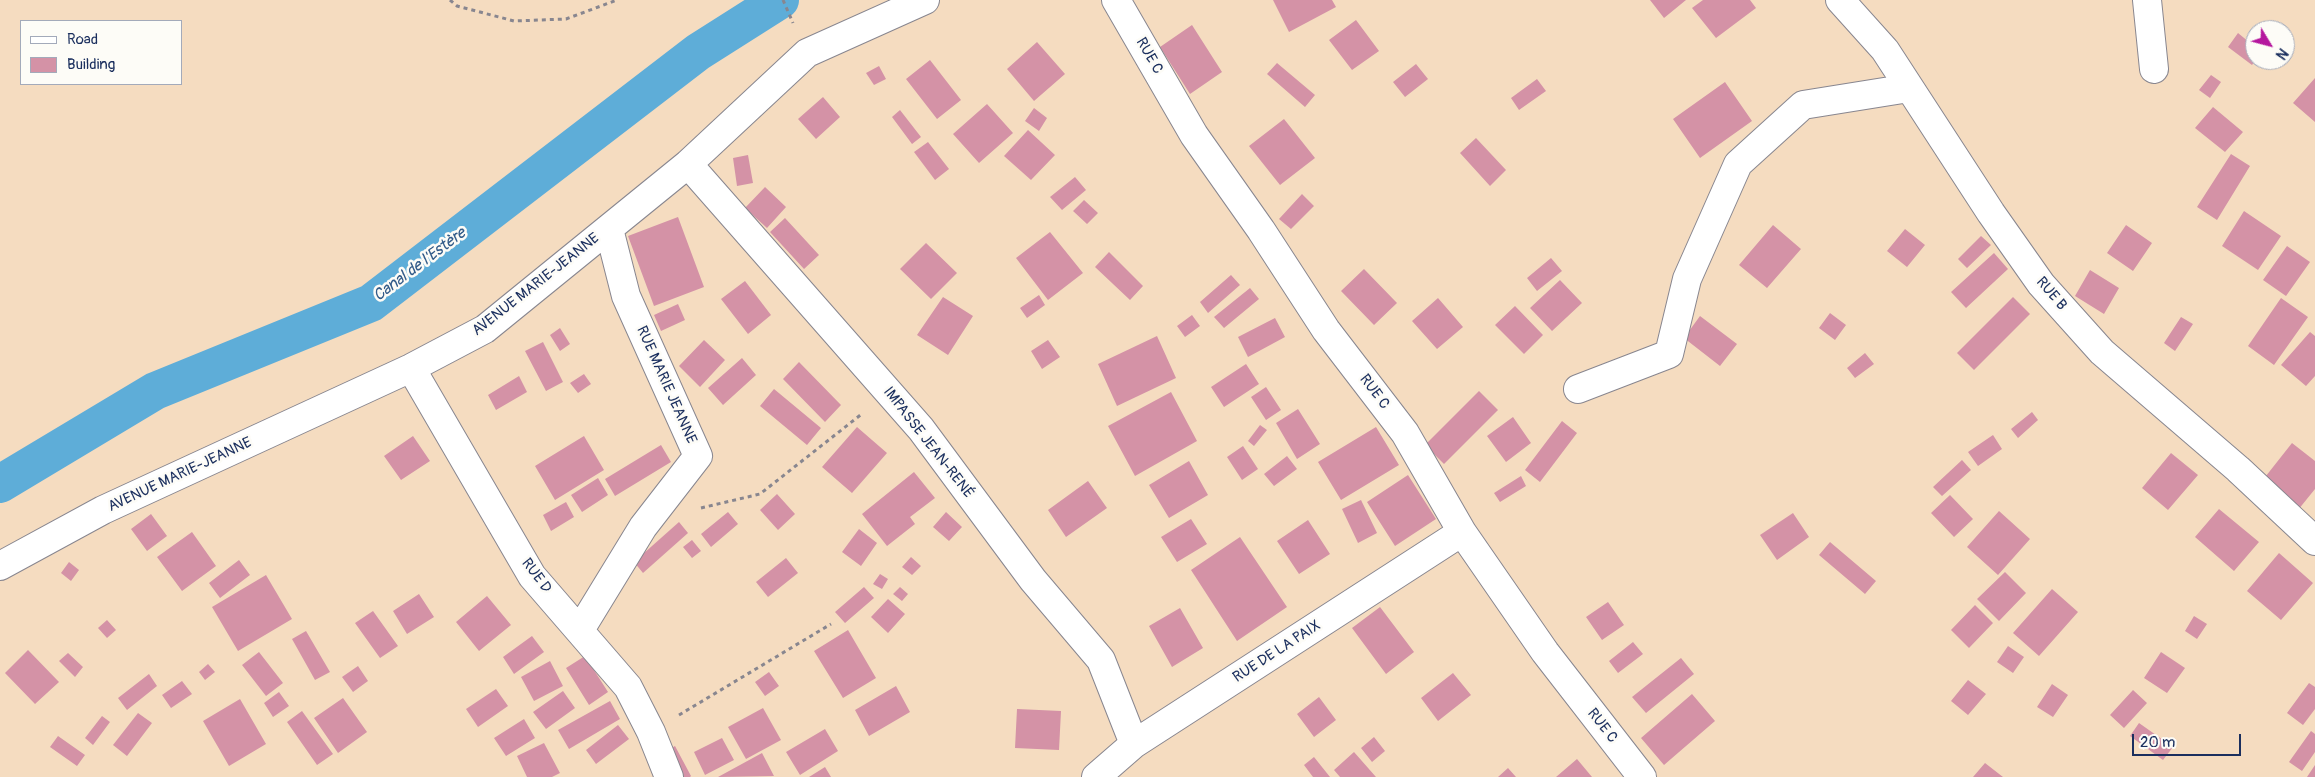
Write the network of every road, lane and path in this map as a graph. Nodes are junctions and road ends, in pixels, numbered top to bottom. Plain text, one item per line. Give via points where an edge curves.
1 (450, 0) edge
2 (617, 0) edge
3 (925, 0) edge
4 (1116, 0) edge
5 (1840, 0) edge
6 (2147, 0) edge
7 (2154, 69) dead end
8 (1909, 88) junction
9 (688, 164) junction
10 (609, 229) junction
11 (411, 368) junction
12 (1578, 389) dead end
13 (889, 393) junction
14 (648, 520) junction
15 (1462, 532) junction
16 (2315, 541) edge
17 (0, 566) edge
18 (831, 624) dead end
19 (580, 630) junction
20 (651, 732) junction
21 (1134, 744) junction
22 (669, 777) edge
23 (1096, 777) edge
24 (1642, 777) edge

1 - 2 path via 457,6 514,21 566,19
3 - 9 street, AVENUE MARIE-JEANNE via 806,53
4 - 15 street, RUE C via 1194,135 1326,330 1405,434
5 - 8 street, RUE B via 1884,50
6 - 7 street
8 - 12 street via 1803,105 1738,164 1687,279 1669,354
8 - 16 street, RUE B via 2041,284 2102,352 2238,469
9 - 10 street, AVENUE MARIE-JEANNE
9 - 13 street, IMPASSE JEAN-RENÉ
10 - 11 street, AVENUE MARIE-JEANNE via 485,330
10 - 14 street, RUE MARIE JEANNE via 626,296 698,456
11 - 17 street, AVENUE MARIE-JEANNE via 103,510
11 - 19 street, RUE D via 532,576
13 - 14 path via 760,494
13 - 21 street, IMPASSE JEAN-RENÉ via 921,429 1034,580 1101,660
14 - 19 street, RUE MARIE JEANNE
15 - 21 street, RUE DE LA PAIX
15 - 24 street, RUE C via 1545,652
18 - 20 path
19 - 20 street, RUE D via 628,687
20 - 22 street, RUE D
21 - 23 street, RUE DE LA PAIX

